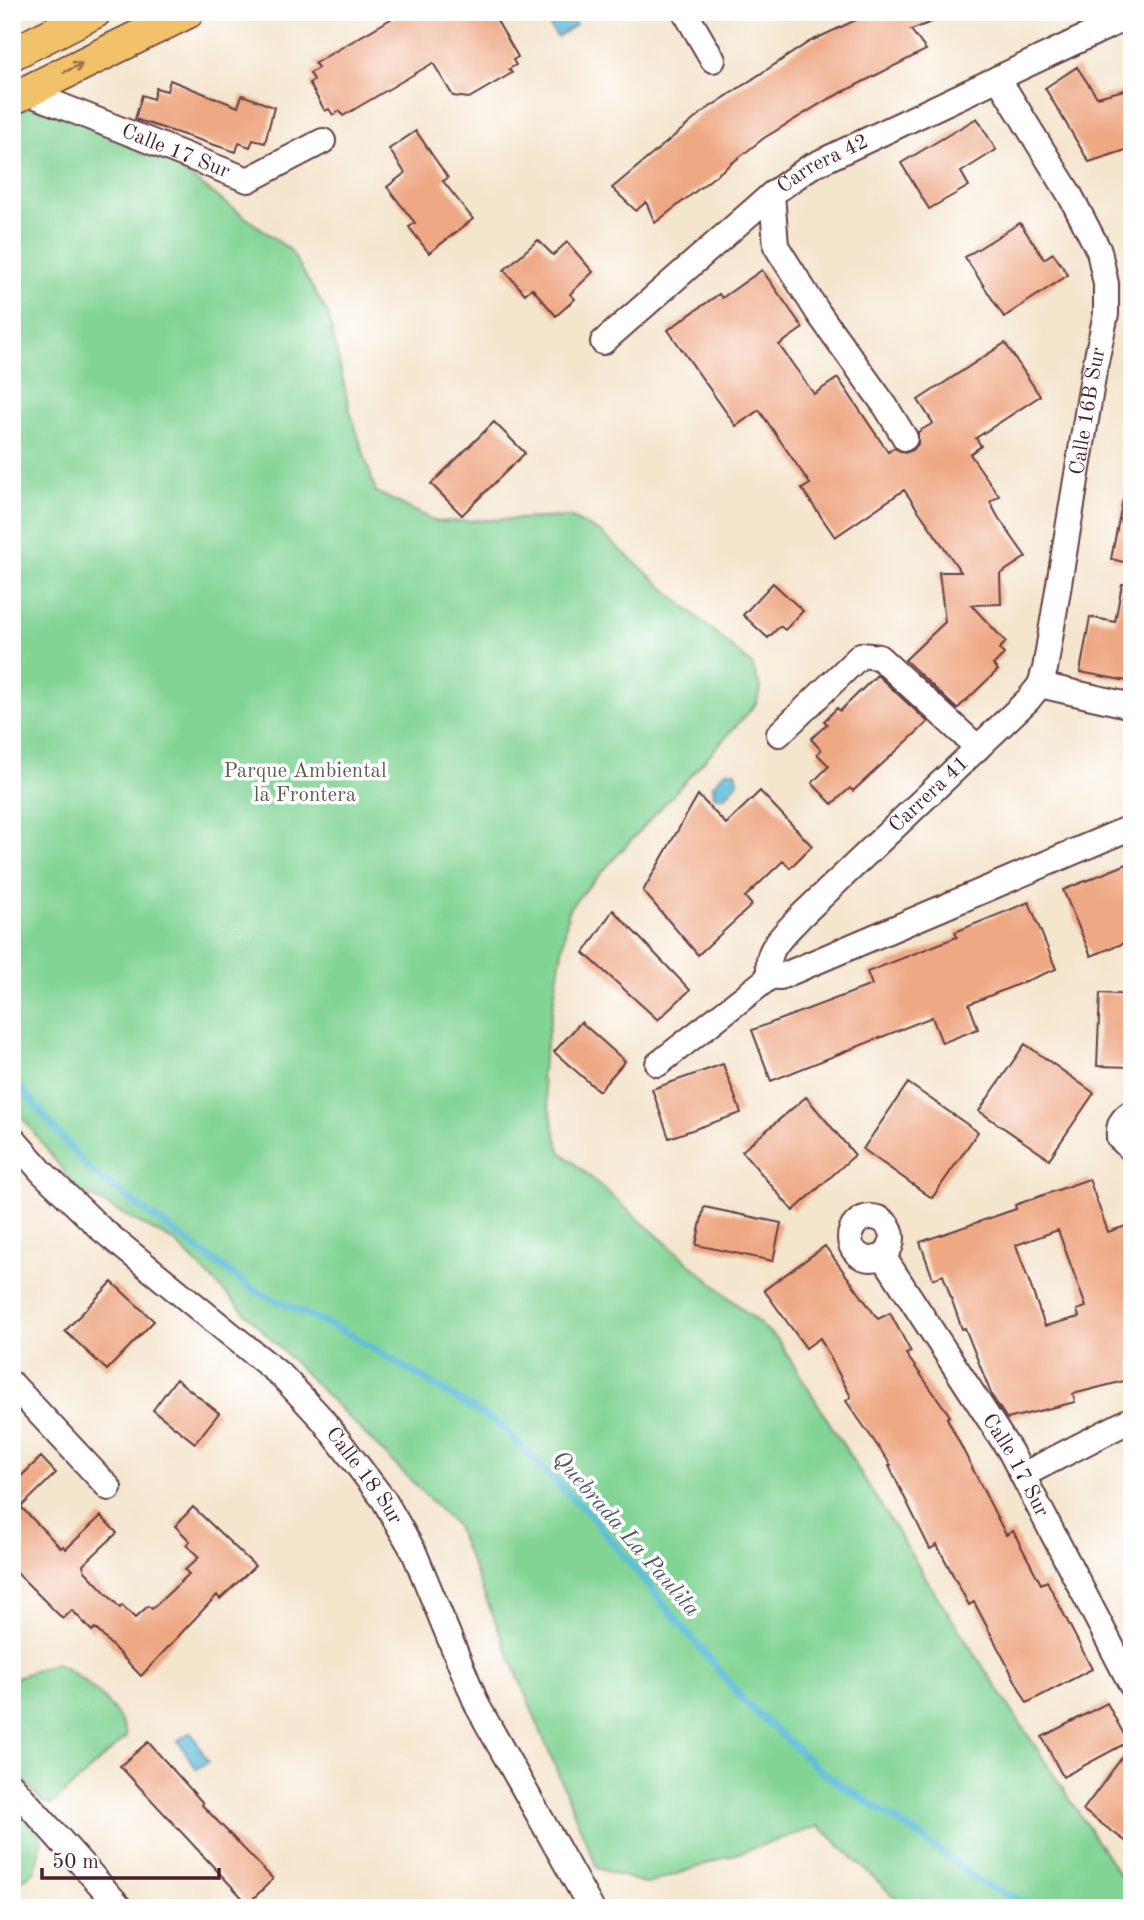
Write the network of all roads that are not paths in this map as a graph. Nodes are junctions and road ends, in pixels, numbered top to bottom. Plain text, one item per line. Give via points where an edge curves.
1 (95, 12) edge
2 (188, 12) edge
3 (685, 12) edge
4 (1132, 15) edge
5 (12, 54) edge
6 (713, 60) dead end
7 (998, 78) junction
8 (19, 95) edge
9 (323, 141) dead end
10 (772, 194) junction
11 (603, 342) dead end
12 (905, 438) dead end
13 (1040, 685) junction
14 (1132, 706) edge
15 (779, 733) dead end
16 (978, 748) junction
17 (1132, 827) edge
18 (771, 976) junction
19 (658, 1064) dead end
20 (1132, 1112) edge
21 (12, 1138) edge
22 (1132, 1150) edge
23 (883, 1256) dead end
24 (12, 1384) edge
25 (1132, 1419) edge
26 (1023, 1475) junction
27 (109, 1488) dead end
28 (1132, 1686) edge
29 (12, 1786) edge
30 (121, 1908) edge
31 (591, 1908) edge

1 - 5 main road
8 -> 2 main road
3 - 6 street
4 - 7 street, Carrera 42
7 - 10 street, Carrera 42 via 810,167
7 - 13 street, Calle 16B Sur via 1070,195 1099,251 1106,284 1106,314
8 - 9 street, Calle 17 Sur via 248,180
10 - 11 street
10 - 12 street, Carrera 42 via 776,246
13 - 14 street
13 - 16 street, Carrera 41
15 - 16 street via 861,655 869,654 879,657
16 - 18 street, Carrera 41 via 801,916 772,949 767,966
17 - 18 street via 780,977
18 - 19 street
20 - 22 street via 1118,1127 1119,1138
21 - 31 street, Calle 18 Sur via 101,1229 283,1377 384,1500 414,1552 478,1707
23 - 26 street, Calle 17 Sur via 966,1379
24 - 27 street
25 - 26 street
26 - 28 street, Calle 17 Sur
29 - 30 street

